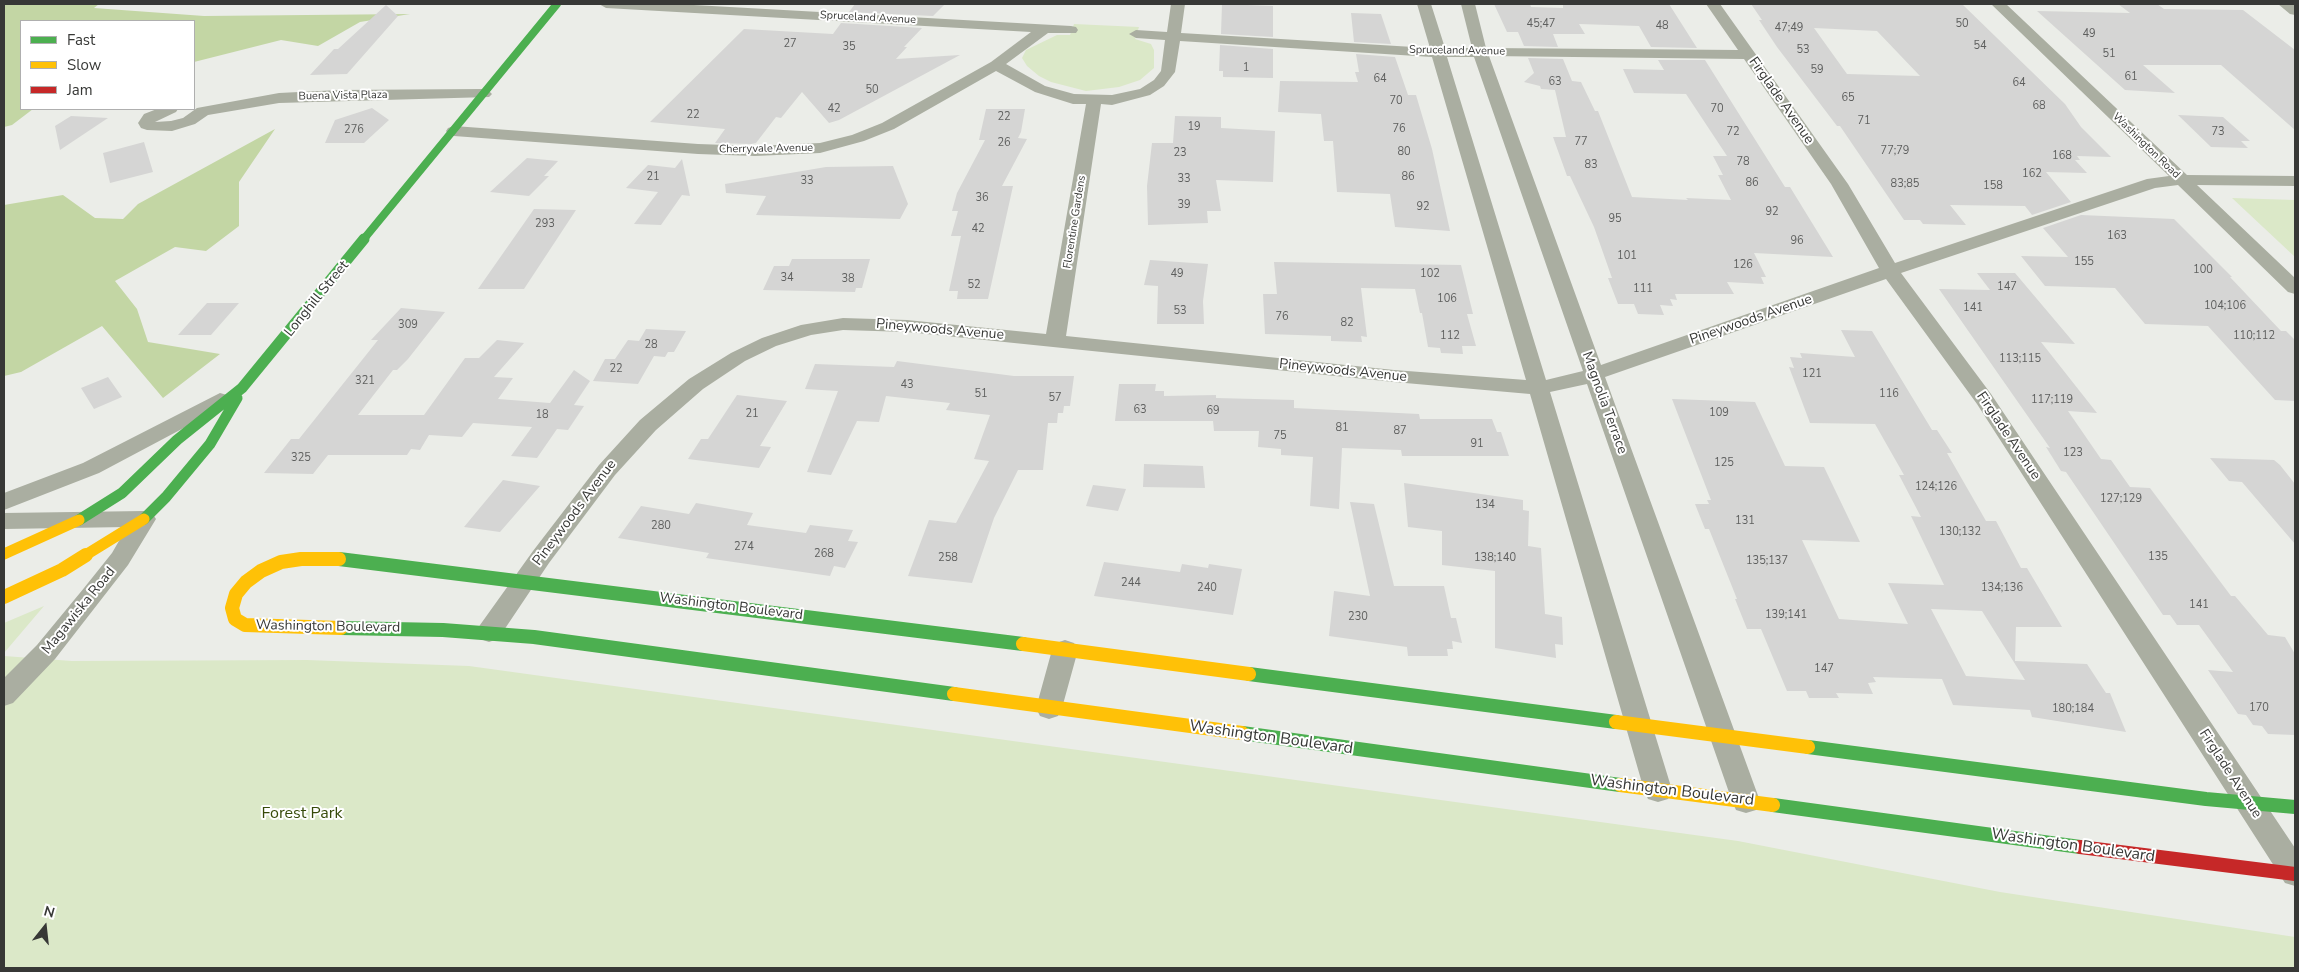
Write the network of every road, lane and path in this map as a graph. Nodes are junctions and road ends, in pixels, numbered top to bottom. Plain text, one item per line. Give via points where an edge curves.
1 (558, 4) edge
2 (606, 4) edge
3 (1178, 4) edge
4 (1424, 4) edge
5 (1468, 4) edge
6 (1713, 4) edge
7 (1998, 4) edge
8 (2285, 4) edge
9 (2295, 11) edge
10 (1046, 28) junction
11 (1071, 30) dead end
12 (1136, 34) dead end
13 (1172, 36) junction
14 (1480, 52) junction
15 (1440, 53) junction
16 (1749, 55) junction
17 (996, 65) junction
18 (484, 94) junction
19 (1094, 101) junction
20 (198, 109) edge
21 (168, 110) edge
22 (454, 131) junction
23 (2182, 180) junction
24 (2295, 181) edge
25 (1890, 271) junction
26 (2295, 288) edge
27 (1055, 342) junction
28 (1593, 374) junction
29 (242, 388) junction
30 (1538, 388) junction
31 (4, 502) edge
32 (144, 519) junction
33 (4, 520) edge
34 (78, 520) junction
35 (4, 554) edge
36 (524, 581) junction
37 (4, 597) edge
38 (489, 632) junction
39 (1065, 650) junction
40 (4, 695) edge
41 (1049, 708) junction
42 (1638, 725) junction
43 (1721, 735) junction
44 (1658, 790) junction
45 (1746, 801) junction
46 (2250, 804) junction
47 (2295, 807) edge
48 (2295, 874) edge

1 - 18 main road, Longhill Street
2 - 10 street, Spruceland Avenue
3 - 13 street
4 - 15 street
5 - 14 street, Magnolia Terrace
6 - 16 street, Firglade Avenue
7 - 23 street, Washington Road
8 - 9 street
10 - 11 street, Spruceland Avenue
10 - 17 street, Cherryvale Avenue
12 - 13 street, Spruceland Avenue
13 - 15 street, Spruceland Avenue
13 - 19 street via 1168,72 1159,83 1130,97
14 - 15 street, Spruceland Avenue
14 - 16 street, Spruceland Avenue
14 - 28 street, Magnolia Terrace
15 - 30 street
16 - 25 street, Firglade Avenue via 1840,184
17 - 19 street via 1047,92
17 - 22 street, Cherryvale Avenue via 888,126 820,148 698,149
18 - 20 street, Buena Vista Plaza via 319,95
18 - 22 main road, Longhill Street
19 - 27 street, Florentine Gardens
20 - 21 street, Buena Vista Plaza via 194,118 179,125 147,125 150,117
22 - 29 main road, Longhill Street
23 - 24 street, Pineywoods Avenue
23 - 25 street, Pineywoods Avenue via 2153,183
23 - 26 street, Washington Road
25 - 28 street, Pineywoods Avenue
25 - 46 street, Firglade Avenue via 1984,399
27 - 30 street, Pineywoods Avenue
27 - 36 street, Pineywoods Avenue via 960,330 865,324 808,329 763,344 696,384 635,438
28 - 30 street, Pineywoods Avenue via 1556,386
28 - 43 street, Magnolia Terrace
29 - 31 street, Longhill Street via 91,468
29 - 32 main road via 210,444 166,498
29 - 34 main road via 183,435 131,486
30 - 42 street
32 - 34 street
32 - 37 main road via 62,570
32 - 40 street, Magawiska Road via 98,589
33 - 34 street
34 - 35 main road
36 - 38 street, Pineywoods Avenue
36 - 38 main road, Washington Boulevard via 328,558 301,559 281,562 261,571 236,594 232,608 235,619 245,625 263,627
36 - 39 main road, Washington Boulevard
38 - 41 main road, Washington Boulevard
39 - 41 street
39 - 42 main road, Washington Boulevard
41 - 44 main road, Washington Boulevard
42 - 43 main road, Washington Boulevard
42 - 44 street
43 - 45 street, Magnolia Terrace
43 - 46 main road, Washington Boulevard
44 - 45 main road, Washington Boulevard
45 - 48 main road, Washington Boulevard
46 - 47 main road, Washington Boulevard
46 - 48 street, Firglade Avenue

